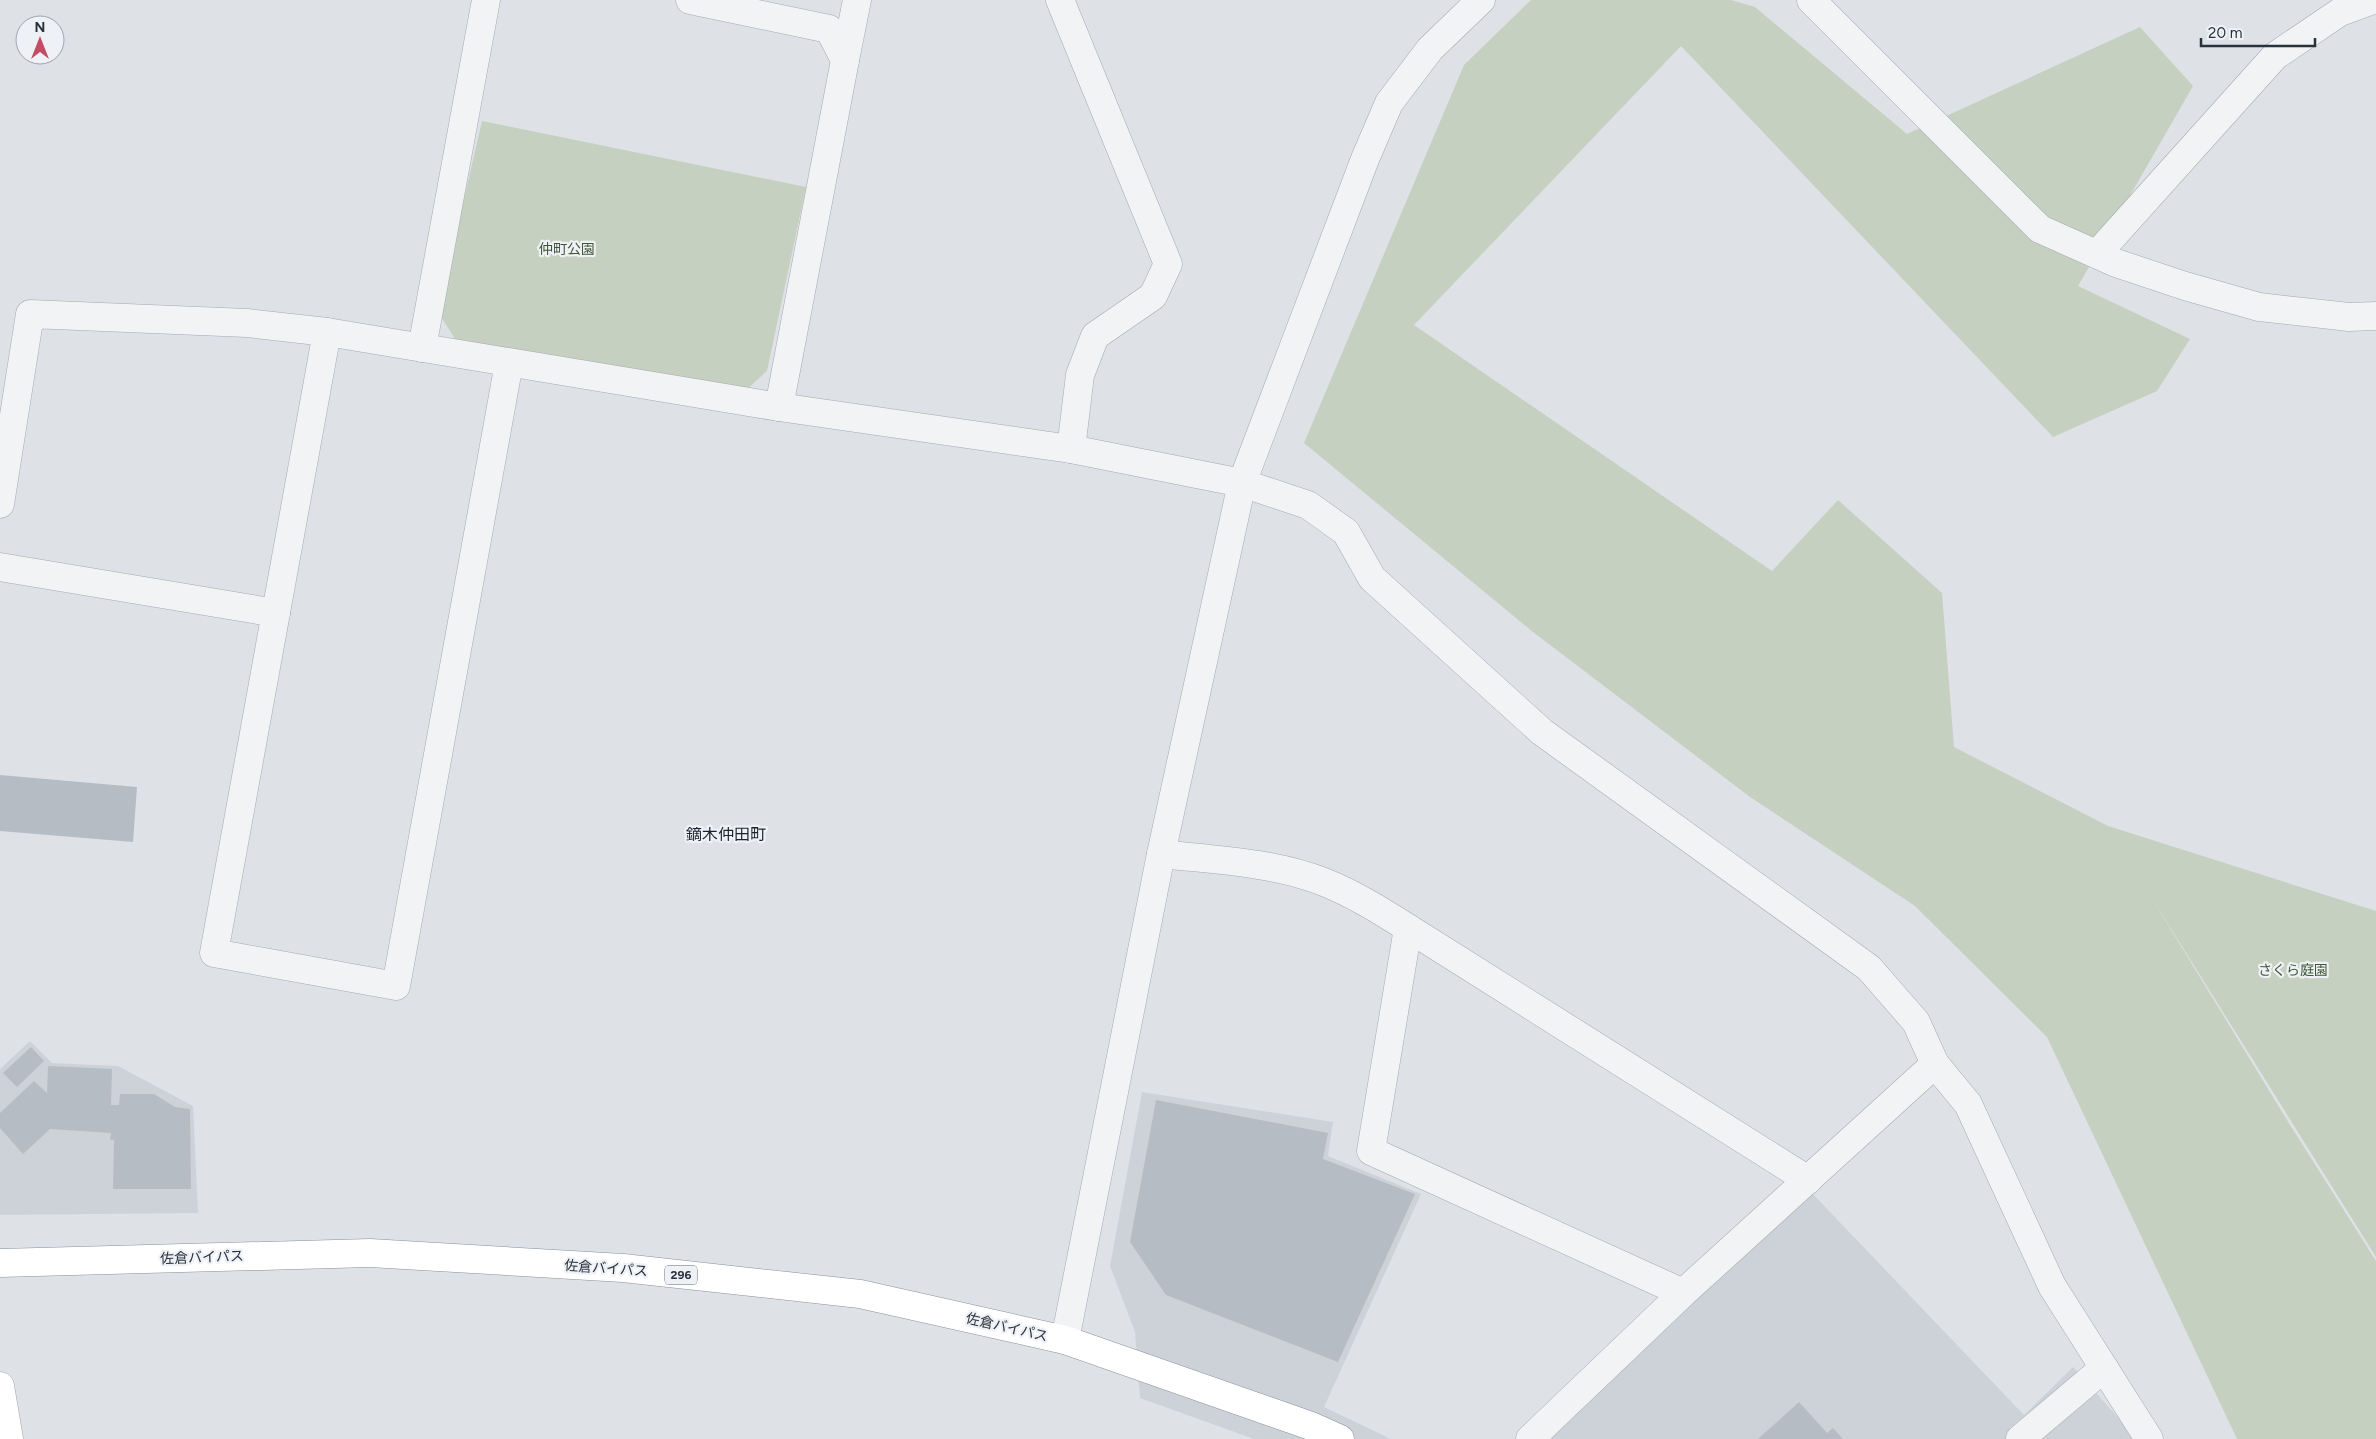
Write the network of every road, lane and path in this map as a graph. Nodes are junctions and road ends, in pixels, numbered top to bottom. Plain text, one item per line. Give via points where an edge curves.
1 (486, 0) edge
2 (690, 0) edge
3 (857, 0) edge
4 (1060, 0) edge
5 (1481, 0) edge
6 (1811, 0) edge
7 (2373, 0) edge
8 (845, 60) junction
9 (2097, 254) junction
10 (2376, 316) edge
11 (327, 332) junction
12 (422, 348) junction
13 (509, 363) junction
14 (779, 407) junction
15 (1072, 449) junction
16 (1242, 483) junction
17 (0, 504) edge
18 (0, 567) edge
19 (276, 613) junction
20 (1161, 854) junction
21 (1408, 928) junction
22 (1935, 1064) junction
23 (1808, 1180) junction
24 (0, 1263) edge
25 (1683, 1293) junction
26 (1065, 1340) junction
27 (2104, 1368) junction
28 (0, 1386) edge
29 (8, 1435) edge
30 (1340, 1439) edge
31 (1530, 1439) edge
32 (2020, 1439) edge
33 (2150, 1439) edge

1 - 12 street
2 - 8 street via 829,29
3 - 8 street
4 - 15 street via 1168,264 1153,296 1095,336 1080,375
5 - 16 street via 1430,49 1390,103 1365,159
6 - 9 street via 2040,229
7 - 9 street via 2340,12 2275,56
8 - 14 street
9 - 10 street via 2185,286 2260,307 2349,317
11 - 12 street
11 - 17 street via 247,323 30,314
11 - 19 street
12 - 13 street
13 - 14 street
13 - 19 street via 396,986 214,953
14 - 15 street
15 - 16 street
16 - 20 street
16 - 22 street via 1308,505 1346,532 1372,578 1542,732 1869,968 1916,1022
18 - 19 street
20 - 21 street via 1262,866 1323,882 1375,907
20 - 26 street
21 - 23 street
21 - 25 street via 1371,1151
22 - 23 street
22 - 27 street via 1968,1104 2052,1286
23 - 25 street
24 - 26 main road, 佐倉バイパス / 296 via 370,1253 623,1268 860,1294
25 - 31 street
26 - 30 main road, 佐倉バイパス / 296
27 - 32 street
27 - 33 street
28 - 29 main road

